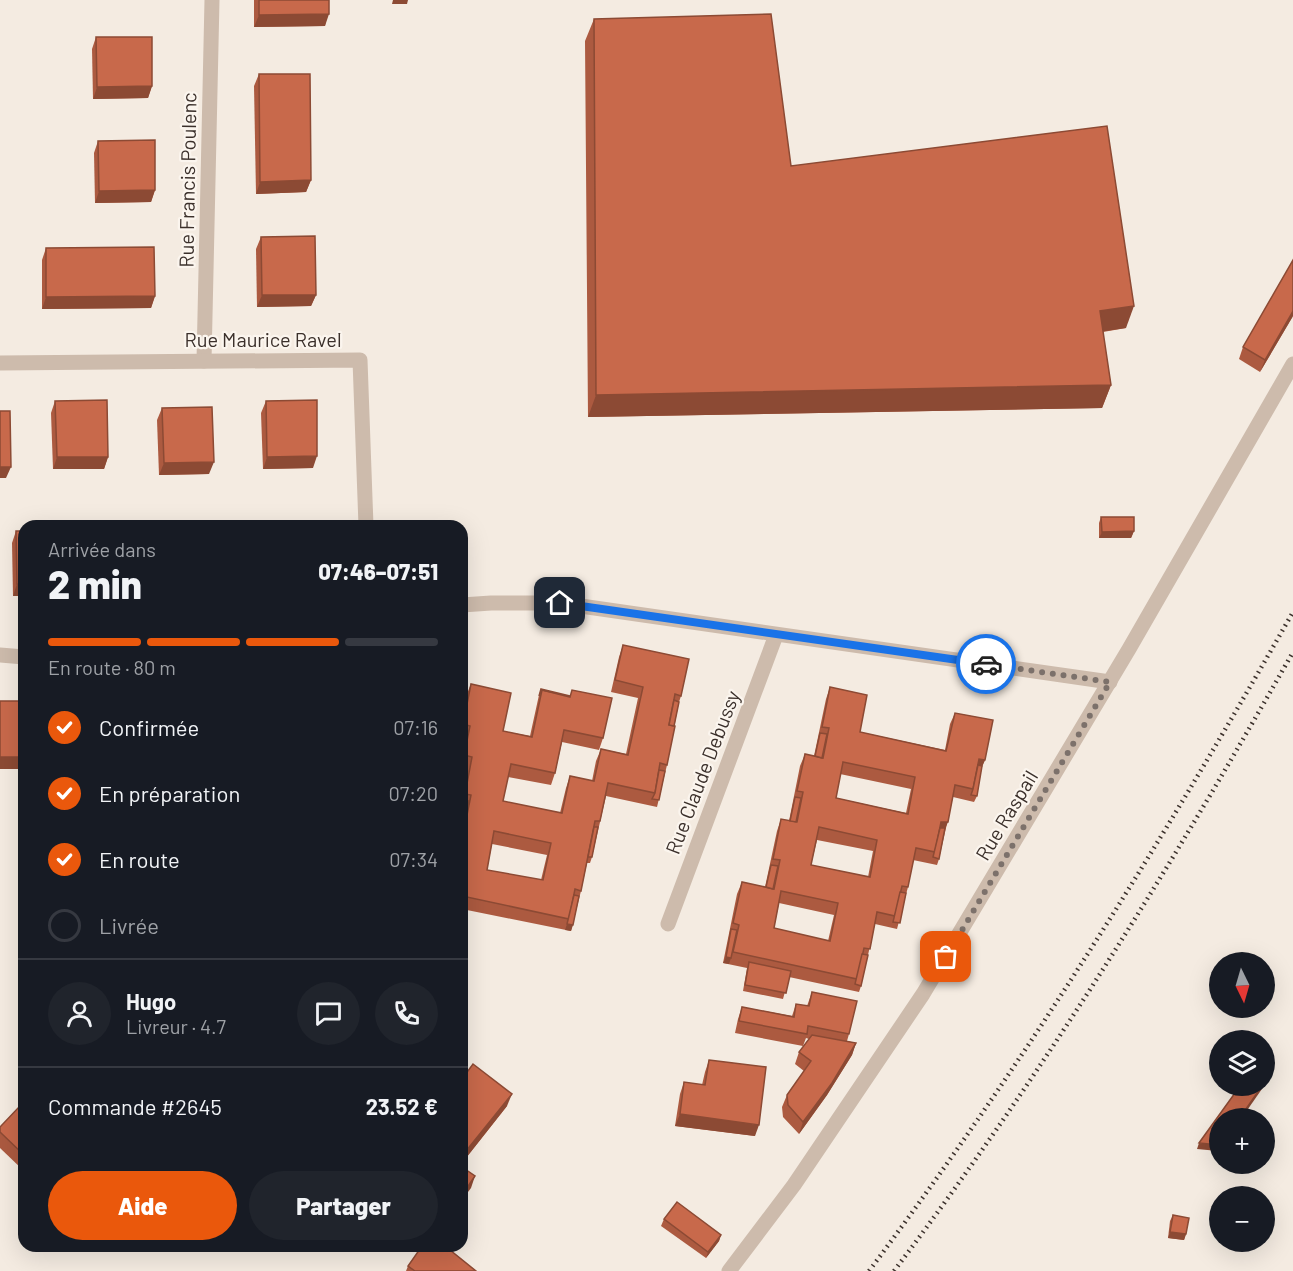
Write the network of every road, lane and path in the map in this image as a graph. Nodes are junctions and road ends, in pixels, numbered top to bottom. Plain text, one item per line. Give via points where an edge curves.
1 (212, 0) edge
2 (204, 361) junction
3 (0, 363) edge
4 (1293, 364) edge
5 (366, 520) edge
6 (468, 605) edge
7 (776, 635) junction
8 (0, 655) edge
9 (18, 656) edge
10 (1110, 682) junction
11 (668, 924) dead end
12 (729, 1271) edge

1 - 2 street, Rue Francis Poulenc
2 - 3 street, Rue Maurice Ravel
2 - 5 street, Rue Maurice Ravel via 360,360
4 - 10 street, Rue Raspail
6 - 7 street via 560,603
7 - 10 street
7 - 11 street, Rue Claude Debussy
8 - 9 street
10 - 12 street, Rue Raspail via 924,994 794,1185

